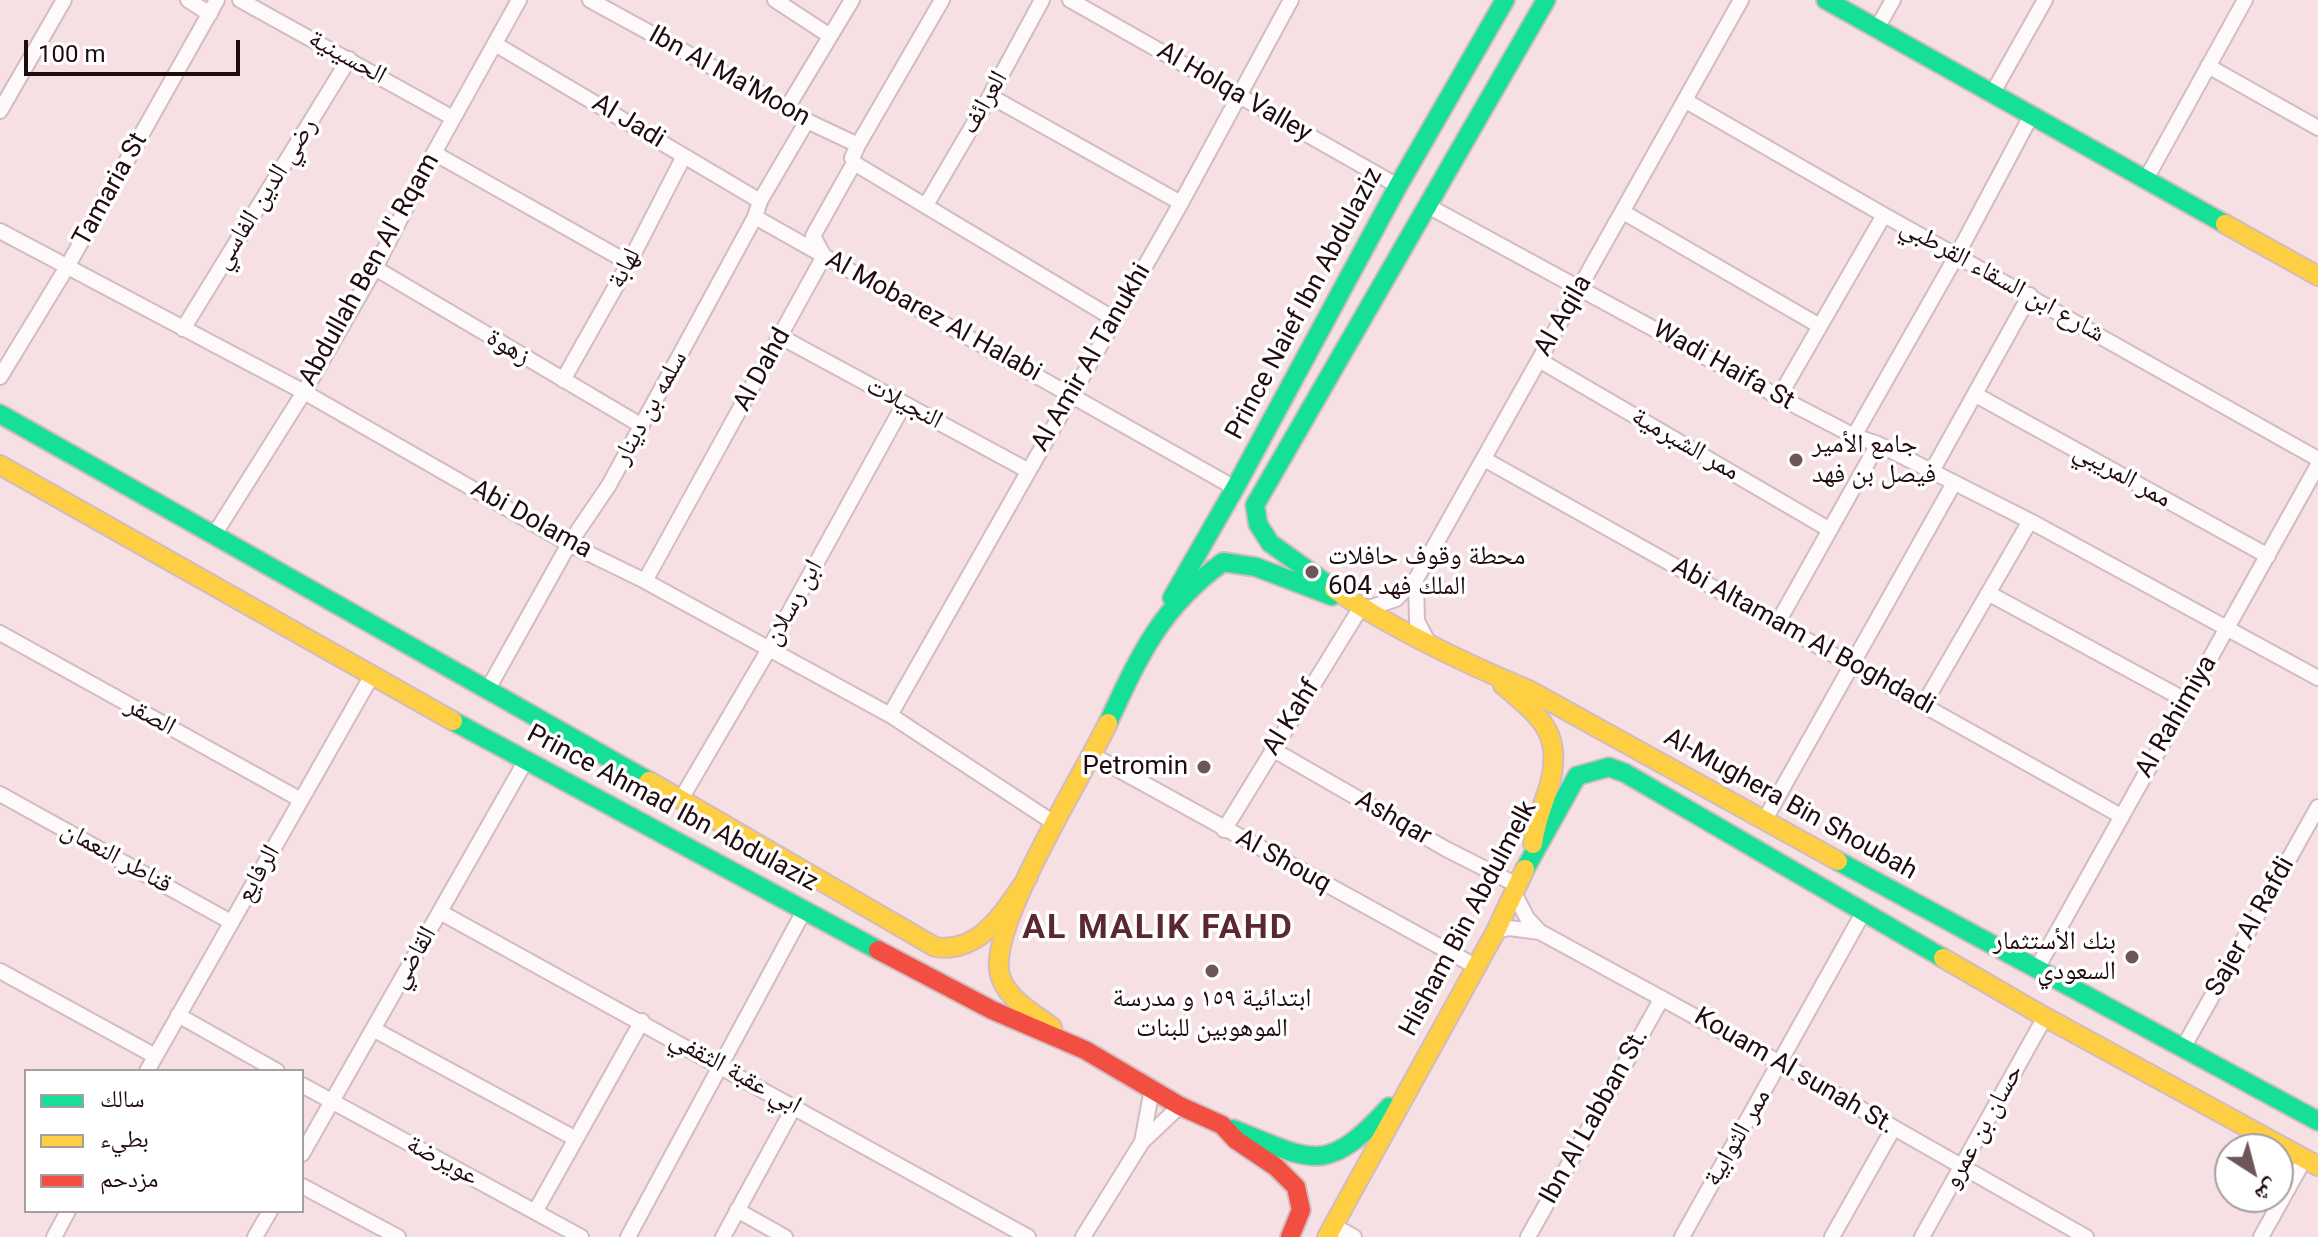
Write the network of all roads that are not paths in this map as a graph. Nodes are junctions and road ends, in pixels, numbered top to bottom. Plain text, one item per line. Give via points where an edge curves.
1 (64, 0) edge
2 (188, 0) edge
3 (240, 0) edge
4 (519, 0) edge
5 (590, 0) edge
6 (775, 0) edge
7 (852, 0) edge
8 (942, 0) edge
9 (1042, 0) edge
10 (1070, 0) edge
11 (1291, 0) edge
12 (1505, 0) edge
13 (1546, 0) edge
14 (1741, 0) edge
15 (1826, 0) edge
16 (1893, 0) edge
17 (2045, 0) edge
18 (2245, 0) edge
19 (213, 7) edge
20 (1877, 28) junction
21 (830, 36) junction
22 (495, 44) junction
23 (349, 59) junction
24 (2208, 66) junction
25 (1238, 94) junction
26 (1992, 94) junction
27 (990, 96) junction
28 (1686, 101) junction
29 (787, 108) junction
30 (2318, 110) edge
31 (0, 111) edge
32 (2031, 116) junction
33 (453, 118) junction
34 (807, 121) junction
35 (2314, 126) edge
36 (434, 153) junction
37 (855, 155) junction
38 (684, 156) junction
39 (2146, 179) junction
40 (1398, 186) junction
41 (760, 201) junction
42 (1181, 203) junction
43 (926, 205) junction
44 (1428, 206) junction
45 (1623, 212) junction
46 (1884, 215) junction
47 (755, 217) junction
48 (0, 231) edge
49 (1957, 255) junction
50 (824, 256) junction
51 (629, 263) junction
52 (67, 267) junction
53 (375, 268) junction
54 (2318, 276) edge
55 (1581, 287) junction
56 (2030, 295) junction
57 (1114, 319) junction
58 (1818, 325) junction
59 (183, 329) junction
60 (781, 337) junction
61 (1539, 360) junction
62 (0, 377) edge
63 (563, 380) junction
64 (304, 392) junction
65 (1073, 394) junction
66 (1976, 395) junction
67 (1779, 397) junction
68 (904, 404) junction
69 (0, 414) edge
70 (642, 426) junction
71 (1854, 436) junction
72 (1878, 444) junction
73 (1484, 459) junction
74 (2318, 459) edge
75 (0, 465) edge
76 (2318, 465) edge
77 (1027, 470) junction
78 (1932, 471) junction
79 (1954, 483) junction
80 (1235, 488) junction
81 (1255, 516) joint
82 (2030, 521) junction
83 (1830, 530) junction
84 (214, 535) junction
85 (569, 544) junction
86 (2268, 556) junction
87 (1416, 579) junction
88 (645, 581) junction
89 (1988, 593) junction
90 (1359, 606) junction
91 (1777, 624) junction
92 (2227, 629) junction
93 (1152, 632) junction
94 (0, 633) edge
95 (1428, 641) junction
96 (769, 649) junction
97 (1851, 665) junction
98 (1490, 674) junction
99 (371, 677) junction
100 (2318, 678) edge
101 (488, 689) junction
102 (2185, 700) junction
103 (1924, 704) junction
104 (890, 715) junction
105 (1272, 749) junction
106 (1092, 755) junction
107 (525, 762) junction
108 (1577, 776) joint
109 (0, 794) edge
110 (681, 799) junction
111 (301, 800) junction
112 (2318, 807) edge
113 (2121, 816) junction
114 (1764, 821) junction
115 (1054, 823) junction
116 (1224, 830) junction
117 (1533, 852) junction
118 (1028, 877) junction
119 (1515, 888) junction
120 (805, 909) junction
121 (440, 912) junction
122 (1863, 913) junction
123 (231, 922) junction
124 (1496, 931) junction
125 (1540, 932) junction
126 (1475, 966) junction
127 (2036, 970) junction
128 (2, 977) edge
129 (1662, 998) junction
130 (178, 1015) junction
131 (2045, 1017) junction
132 (642, 1021) junction
133 (373, 1029) junction
134 (2183, 1048) junction
135 (1085, 1050) junction
136 (155, 1056) junction
137 (1780, 1063) junction
138 (720, 1066) junction
139 (148, 1069) edge
140 (273, 1069) edge
141 (304, 1086) edge
142 (1408, 1087) junction
143 (1152, 1089) junction
144 (332, 1102) junction
145 (1180, 1106) junction
146 (794, 1107) junction
147 (2318, 1121) edge
148 (1222, 1125) junction
149 (1893, 1129) junction
150 (576, 1139) junction
151 (1142, 1142) junction
152 (304, 1151) edge
153 (2312, 1162) edge
154 (1962, 1166) junction
155 (304, 1187) edge
156 (737, 1210) junction
157 (535, 1212) junction
158 (67, 1213) edge
159 (269, 1213) edge
160 (1330, 1231) edge
161 (54, 1237) edge
162 (255, 1237) edge
163 (398, 1237) edge
164 (581, 1237) edge
165 (628, 1237) edge
166 (723, 1237) edge
167 (785, 1237) edge
168 (1028, 1237) edge
169 (1083, 1237) edge
170 (1290, 1237) edge
171 (1354, 1237) edge
172 (1528, 1237) edge
173 (1682, 1237) edge
174 (1832, 1237) edge
175 (1922, 1237) edge
176 (2086, 1237) edge
177 (2261, 1237) edge

1 - 31 street
2 - 19 street
3 - 23 street, الحسينية
4 - 22 street, Abdullah Ben Al' Rqam
5 - 29 street, Ibn Al Ma'Moon
6 - 21 street
7 - 21 street
8 - 37 street
9 - 27 street, العرائف
10 - 25 street, Al Holqa Valley
11 - 25 street, Al Amir Al Tanukhi
12 - 40 street, Prince Naief Ibn Abdulaziz
13 - 44 street, Prince Naief Ibn Abdulaziz
14 - 28 street, Al Aqila
15 - 20 street
16 - 20 street
17 - 26 street
18 - 24 street
19 - 52 street, Tamaria St
20 - 26 street
21 - 29 street
22 - 33 street, Abdullah Ben Al' Rqam
22 - 38 street, Al Jadi
23 - 33 street, الحسينية
23 - 59 street, رضي الدين الفاسي
24 - 35 street
24 - 39 street
25 - 40 street, Al Holqa Valley
25 - 42 street, Al Amir Al Tanukhi
26 - 32 street
27 - 42 street
27 - 43 street, العرائف
28 - 45 street, Al Aqila
28 - 46 street, شارع ابن السقاء القرطبي
29 - 34 street, Ibn Al Ma'Moon
30 - 35 street
32 - 39 street
32 - 49 street
33 - 36 street, Abdullah Ben Al' Rqam
34 - 37 street, Ibn Al Ma'Moon
34 - 41 street, سلمه بن دينار
36 - 51 street
36 - 53 street, Abdullah Ben Al' Rqam
37 - 43 street, Ibn Al Ma'Moon
37 - 50 street via 813,236
38 - 41 street, Al Jadi
38 - 51 street, لهابة
39 - 54 street
40 - 80 street, Prince Naief Ibn Abdulaziz
41 - 47 street, سلمه بن دينار
42 - 57 street, Al Amir Al Tanukhi
43 - 57 street, Ibn Al Ma'Moon
44 - 55 street, Wadi Haifa St
44 - 81 street, Prince Naief Ibn Abdulaziz via 1258,497
45 - 55 street, Al Aqila
45 - 58 street
46 - 49 street, شارع ابن السقاء القرطبي
46 - 58 street
47 - 50 street, Al Mobarez Al Halabi
47 - 70 street, سلمه بن دينار
48 - 52 street, Abi Dolama
49 - 56 street, شارع ابن السقاء القرطبي
49 - 71 street
50 - 60 street, Al Dahd
50 - 65 street, Al Mobarez Al Halabi
51 - 63 street, لهابة
52 - 59 street, Abi Dolama
52 - 62 street, Tamaria St
53 - 63 street, زهوة
53 - 64 street, Abdullah Ben Al' Rqam
55 - 61 street, Al Aqila
55 - 67 street, Wadi Haifa St
56 - 66 street
56 - 74 street, شارع ابن السقاء القرطبي
57 - 65 street, Al Amir Al Tanukhi
58 - 67 street
59 - 64 street, Abi Dolama
60 - 68 street, النجيلات
60 - 88 street, Al Dahd
61 - 73 street, Al Aqila
61 - 83 street, ممر الشبرمية
63 - 70 street, زهوة
64 - 84 street, Abdullah Ben Al' Rqam
64 - 85 street, Abi Dolama
65 - 77 street, Al Amir Al Tanukhi
65 - 80 street, Al Mobarez Al Halabi
66 - 78 street
66 - 86 street, ممر المريبي
67 - 71 street, Wadi Haifa St
68 - 77 street, النجيلات
68 - 96 street, ابن رسلان
69 - 84 street, Prince Ahmad Ibn Abdulaziz
70 - 85 street, سلمه بن دينار
71 - 72 street, Wadi Haifa St
72 - 78 street, Wadi Haifa St
72 - 83 street
73 - 87 street, Al Aqila
73 - 91 street, Abi Altamam Al Boghdadi
75 - 99 street, Prince Ahmad Ibn Abdulaziz
76 - 86 street, Al Rahimiya
77 - 104 street, Al Amir Al Tanukhi
78 - 79 street, Wadi Haifa St
79 - 82 street, Wadi Haifa St
79 - 97 street
80 - 93 street, Prince Naief Ibn Abdulaziz
81 - 90 street, Al-Mughera Bin Shoubah via 1270,543
82 - 89 street
82 - 92 street, Wadi Haifa St
83 - 91 street
84 - 101 street, Prince Ahmad Ibn Abdulaziz
85 - 88 street, Abi Dolama
85 - 101 street, سلمه بن دينار
86 - 92 street, Al Rahimiya
87 - 90 street, Al Aqila via 1396,599
87 - 95 street via 1417,621
88 - 96 street, Abi Dolama
89 - 102 street
89 - 103 street
90 - 93 street, Prince Naief Ibn Abdulaziz via 1256,567 1223,562
90 - 95 street, Al-Mughera Bin Shoubah
90 - 105 street, Al Kahf
91 - 97 street, Abi Altamam Al Boghdadi
92 - 100 street, Wadi Haifa St
92 - 102 street, Al Rahimiya
93 - 106 street, Prince Naief Ibn Abdulaziz
94 - 111 street, الصقر
95 - 98 street, Al-Mughera Bin Shoubah
96 - 104 street, Abi Dolama
96 - 110 street, ابن رسلان
97 - 103 street, Abi Altamam Al Boghdadi
97 - 114 street
98 - 114 street, Al-Mughera Bin Shoubah via 1531,691
98 - 117 street via 1545,723 1557,743 1548,790 1534,824
99 - 107 street, Prince Ahmad Ibn Abdulaziz
99 - 111 street, الرفايع
101 - 110 street, Prince Ahmad Ibn Abdulaziz
102 - 113 street, Al Rahimiya
103 - 113 street, Abi Altamam Al Boghdadi
104 - 115 street, Abi Dolama
105 - 116 street, Al Kahf
105 - 119 street, Ashqar
106 - 115 street, Prince Naief Ibn Abdulaziz
106 - 116 street, Al Shouq
107 - 120 street, Prince Ahmad Ibn Abdulaziz
107 - 121 street, القاضي
108 - 117 street, Hisham Bin Abdulmelk
108 - 122 street, Al-Mughera Bin Shoubah via 1609,767 1625,773
109 - 123 street, قناطر النعمان
110 - 118 street, Prince Ahmad Ibn Abdulaziz via 949,952 981,935
111 - 123 street, الرفايع
112 - 134 street, Sajer Al Rafdi
113 - 127 street, Al Rahimiya
114 - 127 street, Al-Mughera Bin Shoubah
115 - 118 street, Prince Naief Ibn Abdulaziz
116 - 126 street, Al Shouq
117 - 119 street, Hisham Bin Abdulmelk
118 - 135 street, Prince Naief Ibn Abdulaziz via 1000,953 999,971 1010,992 1032,1013
119 - 124 street, Hisham Bin Abdulmelk
119 - 125 street via 1527,918
120 - 135 street, Prince Ahmad Ibn Abdulaziz via 992,1010
120 - 138 street
121 - 132 street, ابي عقبة الثقفي
121 - 133 street, القاضي
122 - 131 street, Al-Mughera Bin Shoubah
122 - 137 street, ممر الثوابية
123 - 130 street, الرفايع
124 - 125 street, Kouam Al sunah St.
124 - 126 street, Hisham Bin Abdulmelk
125 - 129 street, Kouam Al sunah St.
126 - 142 street, Hisham Bin Abdulmelk
127 - 134 street, Al-Mughera Bin Shoubah
128 - 136 street
129 - 137 street, Kouam Al sunah St.
129 - 172 street, Ibn Al Labban St.
130 - 136 street, الرفايع
130 - 140 street
131 - 153 street, Al-Mughera Bin Shoubah
131 - 154 street, حسان بن عمرو
132 - 138 street, ابي عقبة الثقفي
132 - 150 street
133 - 144 street, القاضي
133 - 150 street
134 - 147 street, Al-Mughera Bin Shoubah
135 - 143 street, Prince Ahmad Ibn Abdulaziz
136 - 139 street, الرفايع
137 - 149 street, Kouam Al sunah St.
137 - 173 street, ممر الثوابية
138 - 146 street, ابي عقبة الثقفي
138 - 165 street
141 - 144 street, عويرضة
142 - 148 street, Hisham Bin Abdulmelk via 1341,1152 1327,1157 1308,1157
142 - 160 street, Hisham Bin Abdulmelk
143 - 145 street, Prince Ahmad Ibn Abdulaziz
143 - 151 street
144 - 152 street, القاضي
144 - 157 street, عويرضة
145 - 148 street, Prince Ahmad Ibn Abdulaziz
145 - 151 street
146 - 156 street
146 - 168 street, ابي عقبة الثقفي
148 - 170 street, Prince Ahmad Ibn Abdulaziz via 1296,1187 1301,1210
149 - 154 street, Kouam Al sunah St.
149 - 174 street
150 - 157 street
151 - 169 street
153 - 177 street
154 - 175 street, حسان بن عمرو
154 - 176 street, Kouam Al sunah St.
155 - 163 street
156 - 166 street
156 - 167 street
157 - 164 street, عويرضة
158 - 161 street
159 - 162 street
160 - 171 street

